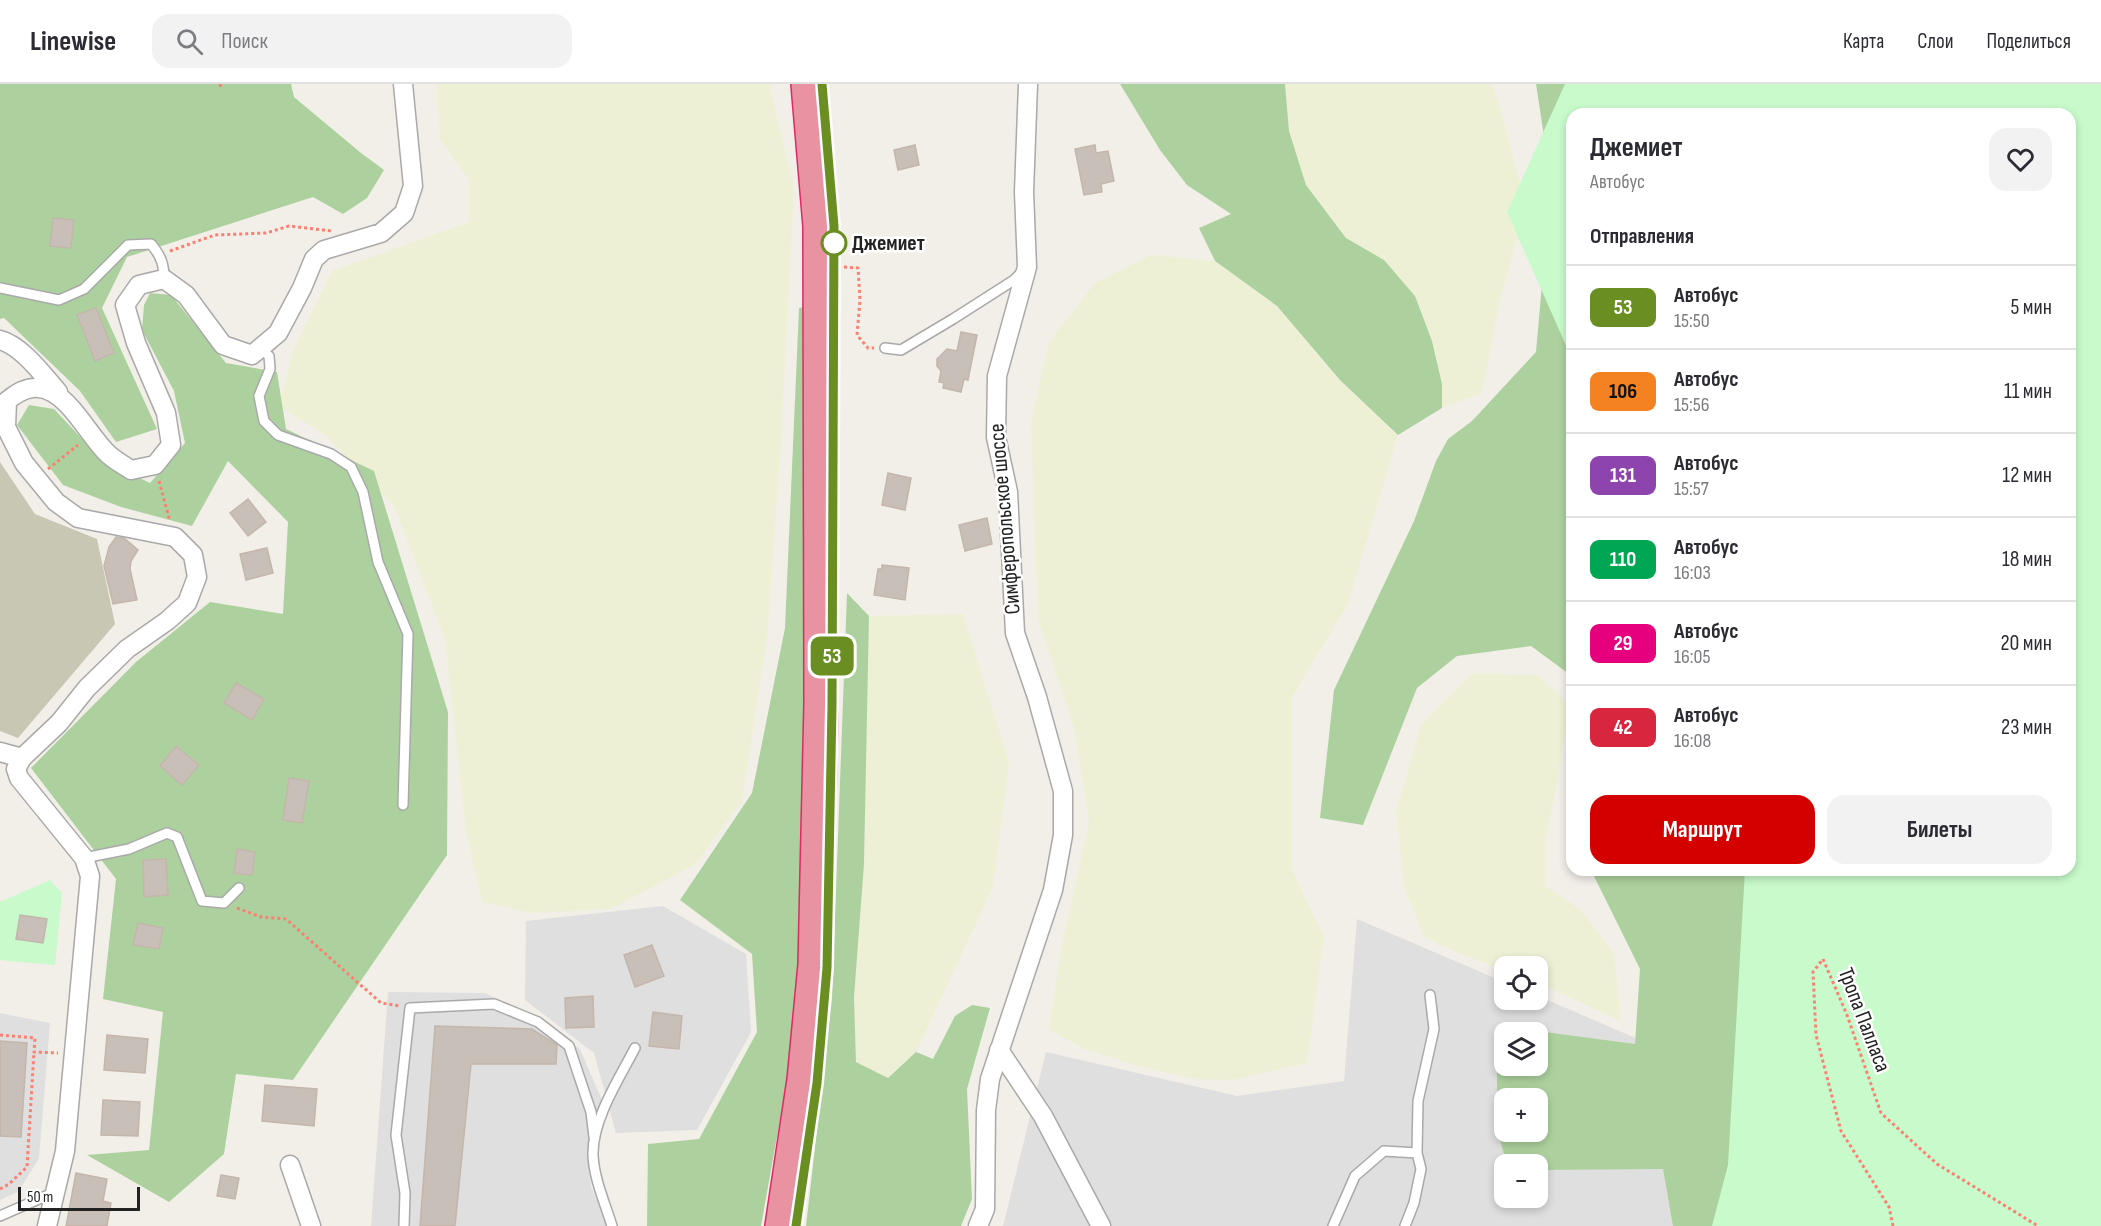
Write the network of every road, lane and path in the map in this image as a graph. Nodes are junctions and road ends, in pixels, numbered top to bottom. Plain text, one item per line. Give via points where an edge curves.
1 (403, 84) edge
2 (807, 84) edge
3 (821, 84) edge
4 (1028, 84) edge
5 (359, 241) junction
6 (160, 255) junction
7 (834, 266) junction
8 (1028, 267) junction
9 (164, 279) junction
10 (0, 288) edge
11 (0, 340) edge
12 (260, 348) junction
13 (885, 348) joint
14 (62, 396) junction
15 (91, 434) junction
16 (155, 465) junction
17 (37, 478) junction
18 (175, 537) junction
19 (0, 752) edge
20 (22, 758) junction
21 (403, 805) dead end
22 (84, 858) junction
23 (239, 888) dead end
24 (224, 903) junction
25 (1431, 995) dead end
26 (401, 1006) dead end
27 (0, 1035) edge
28 (635, 1048) dead end
29 (999, 1050) junction
30 (34, 1052) junction
31 (74, 1054) junction
32 (594, 1137) junction
33 (1417, 1153) junction
34 (290, 1165) dead end
35 (0, 1189) edge
36 (55, 1192) junction
37 (0, 1216) edge
38 (47, 1226) edge
39 (311, 1226) edge
40 (404, 1226) edge
41 (612, 1226) edge
42 (782, 1226) edge
43 (796, 1226) edge
44 (978, 1226) edge
45 (1101, 1226) edge
46 (1333, 1226) edge
47 (1405, 1226) edge
48 (1893, 1226) edge
49 (2038, 1226) edge

1 - 5 street via 413,186 404,213 381,233
2 - 42 highway via 820,226 820,715 814,965 804,1080
3 - 7 highway
4 - 8 street, Симферопольское шоссе via 1024,192
5 - 6 path via 328,229 289,225 266,233 215,235
5 - 12 street via 324,250 314,259 278,333
6 - 9 lane
6 - 10 lane via 151,244 128,245 84,289 59,300
7 - 13 path via 858,268 857,335 868,348
7 - 43 highway via 827,968 817,1083
8 - 13 lane via 1014,280 909,345 900,350
8 - 29 street, Симферопольское шоссе via 997,376 996,437 1008,492 1015,633 1063,791 1063,835 1053,890
9 - 12 street via 186,295 223,345 252,355
9 - 16 street via 139,285 125,305 136,343 166,413 171,445
11 - 14 street via 33,364
12 - 21 lane via 268,356 270,369 259,396 264,421 278,435 331,454 351,467 363,492 378,562 408,634
14 - 15 street
14 - 17 street via 41,387 18,391 8,401 6,427 24,463
15 - 16 street via 106,453 131,470
15 - 17 path
16 - 18 path
17 - 18 street via 56,502 78,518
18 - 20 street via 193,555 197,577 186,603 127,649
19 - 20 street
20 - 22 street via 16,769 19,778
22 - 24 lane via 129,849 167,834 177,837 202,901
22 - 31 street via 90,891
23 - 24 lane
24 - 26 path via 261,917 286,919 381,1003
25 - 33 lane via 1434,1029 1418,1101
27 - 30 path via 35,1038
28 - 32 lane
29 - 44 street, Симферопольское шоссе via 986,1110 985,1209
29 - 45 street via 1043,1116
30 - 31 path
30 - 35 path via 27,1167
31 - 36 street via 65,1151
32 - 40 lane via 591,1112 568,1046 538,1022 494,1004 410,1008 396,1135 405,1193
32 - 41 lane via 597,1180
33 - 46 lane via 1384,1151 1355,1176
33 - 47 lane via 1421,1169
34 - 39 street
36 - 37 lane
36 - 38 street
48 - 49 path, Тропа Палласа via 1889,1207 1841,1131 1816,1035 1813,972 1823,959 1881,1113 1937,1164

